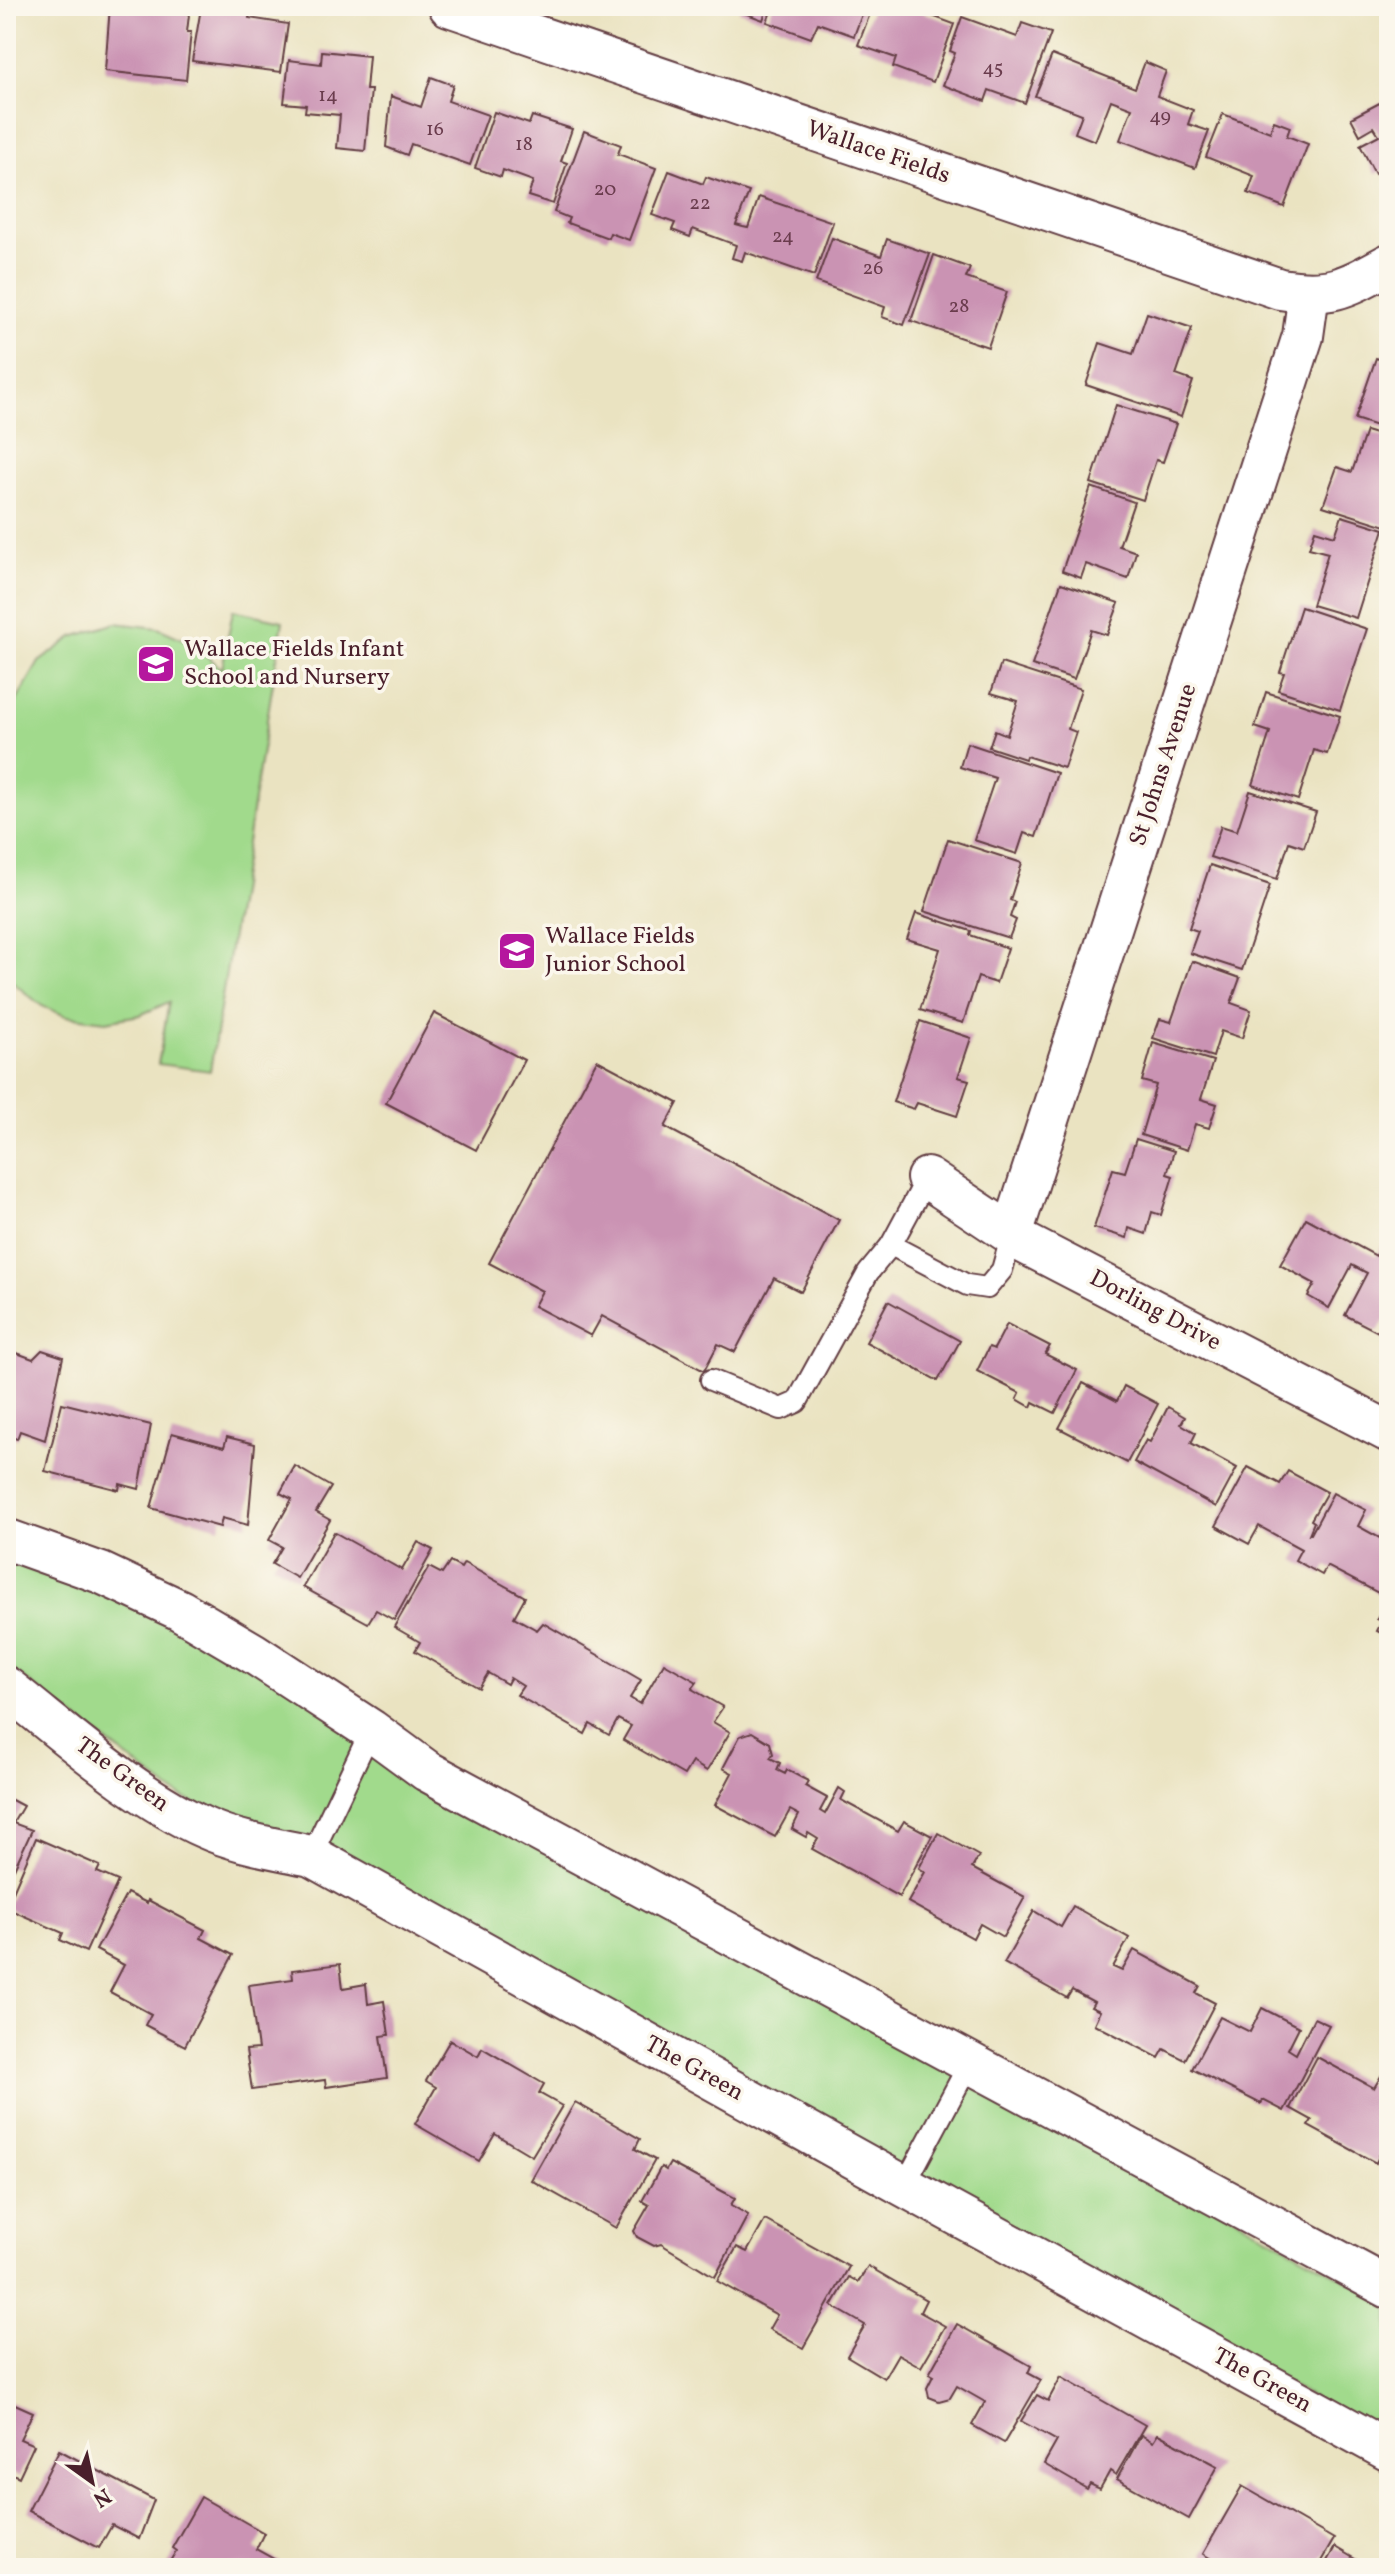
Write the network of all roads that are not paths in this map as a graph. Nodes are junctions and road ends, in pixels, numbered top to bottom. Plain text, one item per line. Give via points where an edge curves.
1 (449, 6) edge
2 (1389, 264) edge
3 (1309, 293) junction
4 (927, 1178) joint
5 (1012, 1234) junction
6 (891, 1245) junction
7 (711, 1380) dead end
8 (1389, 1432) edge
9 (6, 1539) edge
10 (6, 1687) edge
11 (371, 1730) junction
12 (311, 1856) junction
13 (969, 2064) junction
14 (904, 2186) junction
15 (1389, 2288) edge
16 (1389, 2451) edge

1 - 3 street, Wallace Fields via 1252,280
2 - 3 street via 1350,285
3 - 5 street, St Johns Avenue via 1303,336
4 - 5 street, Dorling Drive
4 - 6 lane
5 - 6 lane via 1002,1270 987,1288 967,1285
5 - 8 street, Dorling Drive
6 - 7 lane via 868,1273 797,1402 781,1409
9 - 11 street via 101,1573 180,1610
10 - 12 street, The Green via 163,1808 241,1841
11 - 12 lane
11 - 13 street via 427,1771
12 - 14 street, The Green
13 - 14 lane
13 - 15 street
14 - 16 street, The Green

